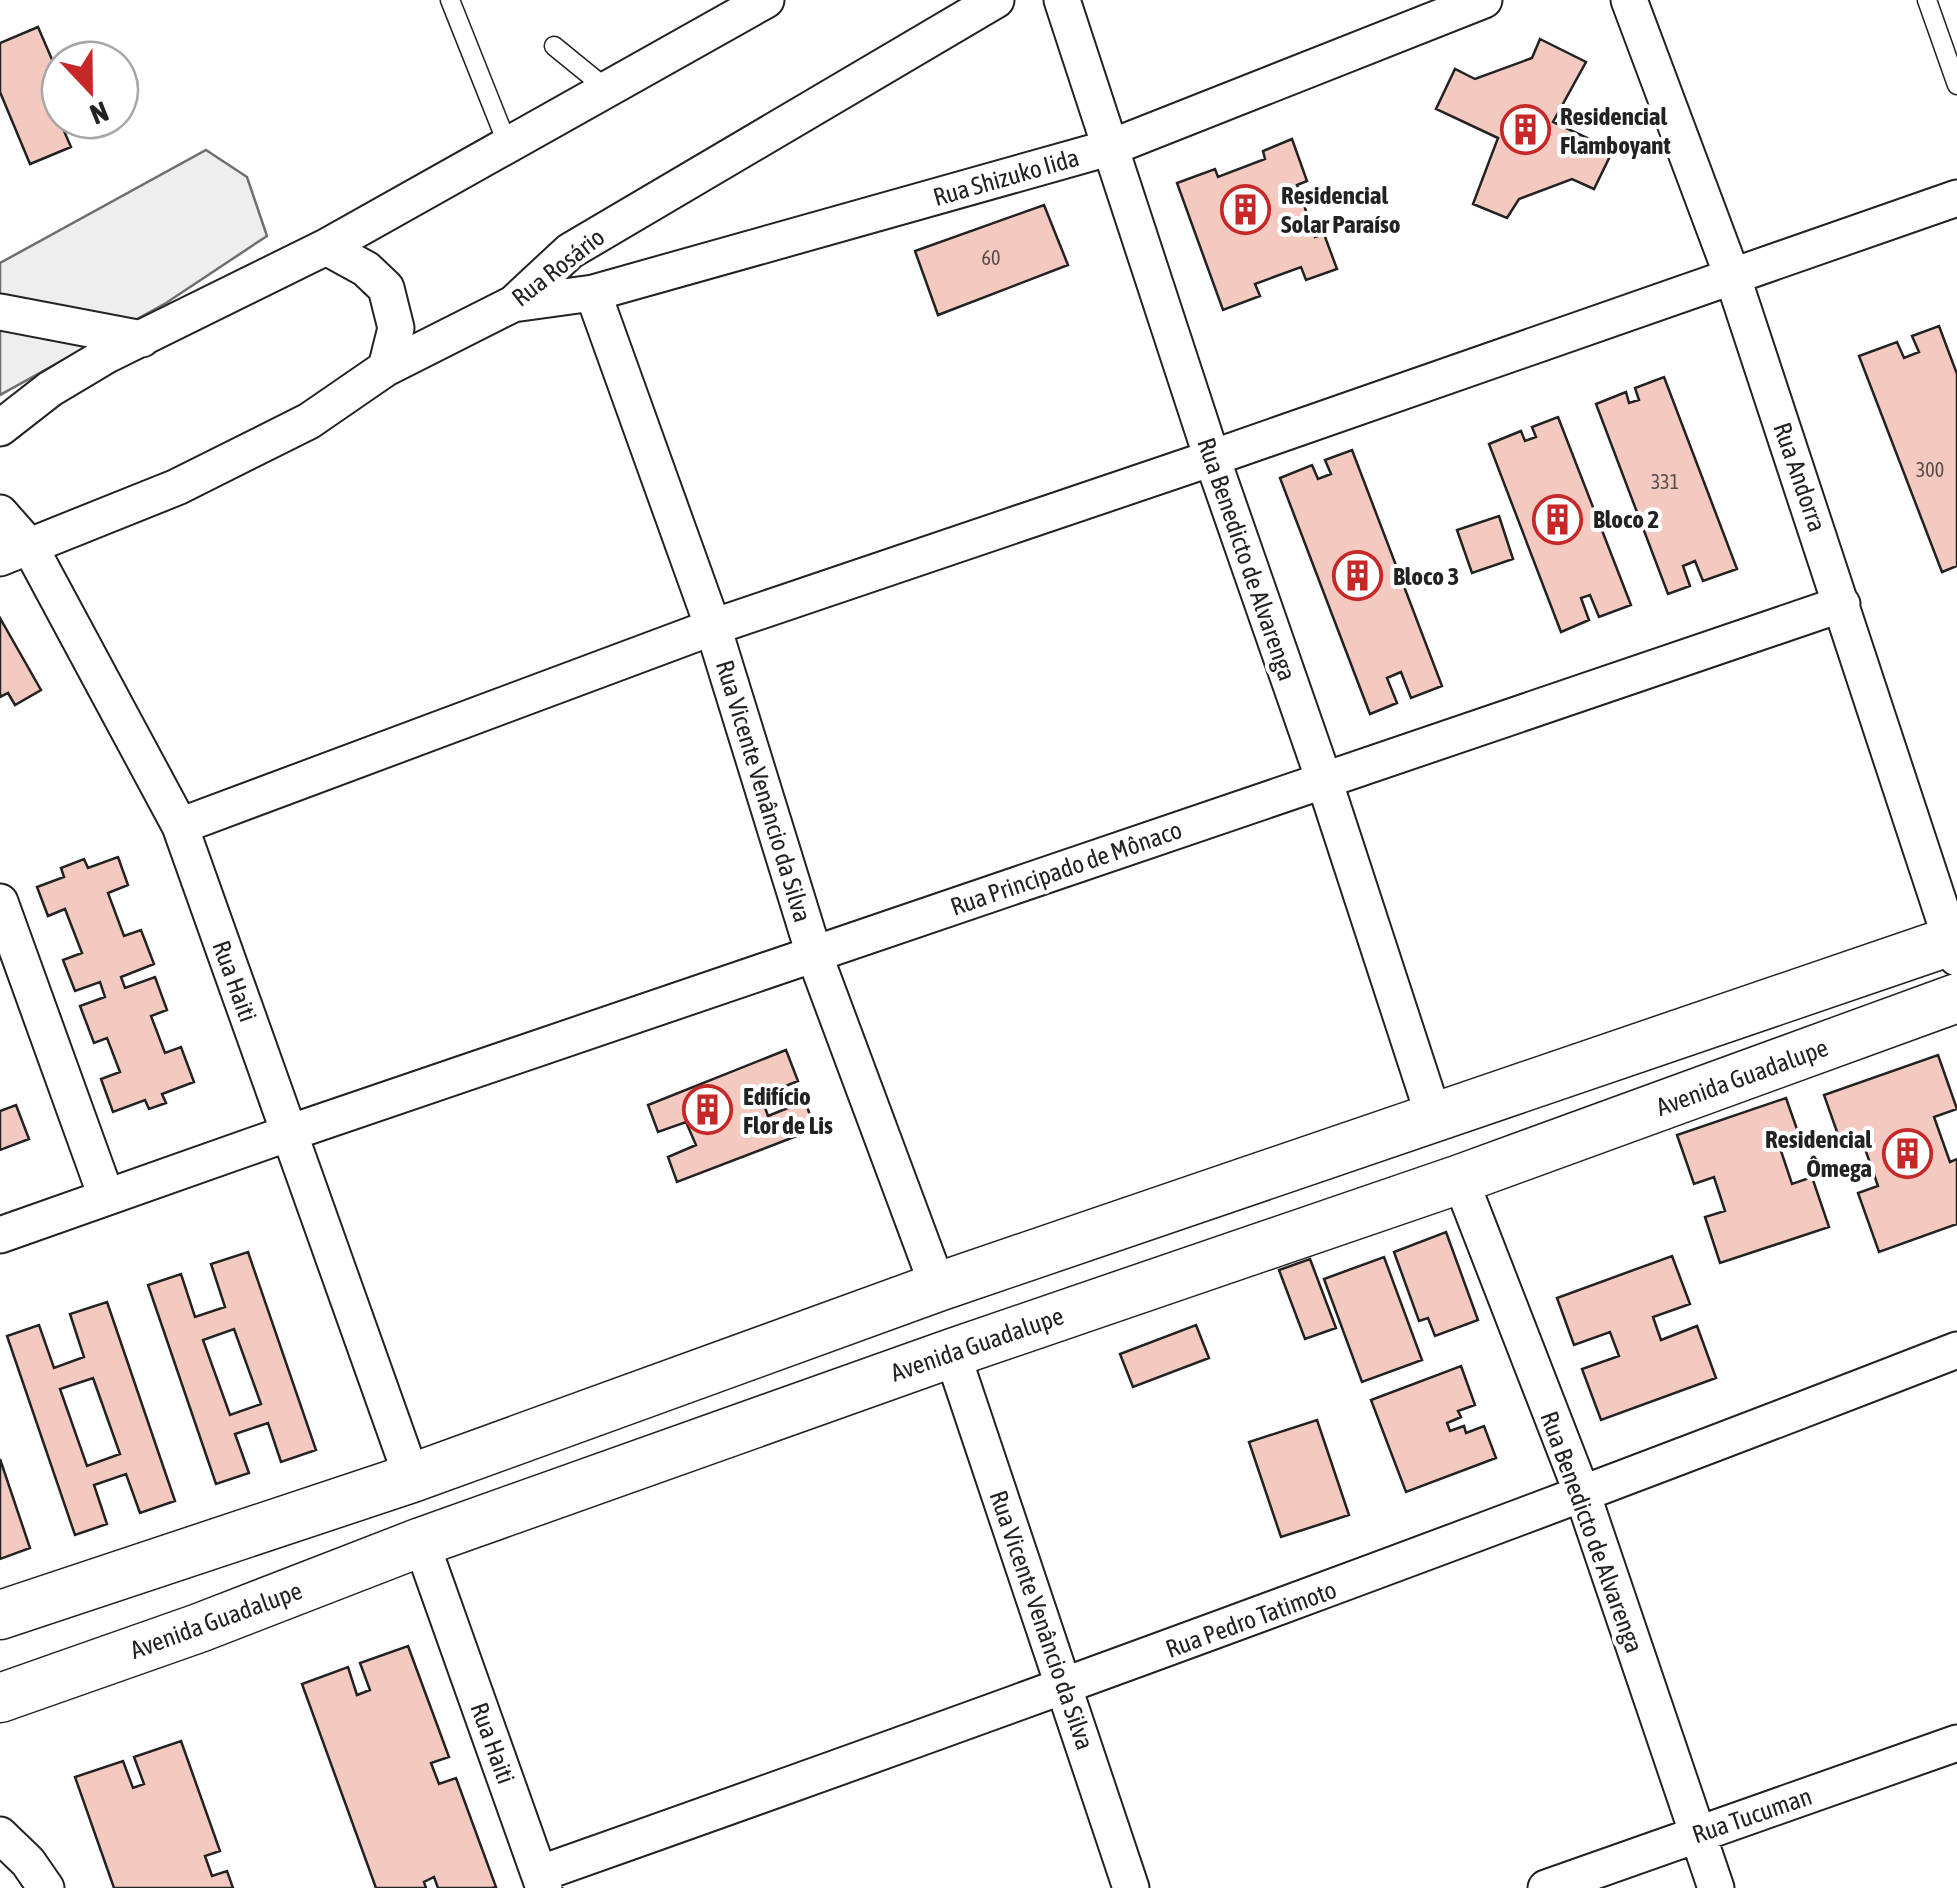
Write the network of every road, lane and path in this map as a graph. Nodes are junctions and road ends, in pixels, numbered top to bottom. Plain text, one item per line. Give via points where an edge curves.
1 (450, 0) edge
2 (766, 0) edge
3 (996, 0) edge
4 (1062, 0) edge
5 (1484, 0) edge
6 (1630, 0) edge
7 (1927, 0) edge
8 (554, 46) dead end
9 (1957, 85) edge
10 (608, 90) junction
11 (508, 142) junction
12 (1112, 147) junction
13 (1957, 198) edge
14 (326, 247) junction
15 (1732, 278) junction
16 (594, 293) junction
17 (513, 304) junction
18 (0, 312) edge
19 (142, 338) junction
20 (386, 368) junction
21 (0, 428) edge
22 (1212, 458) junction
23 (0, 514) edge
24 (15, 552) edge
25 (1842, 604) junction
26 (713, 626) junction
27 (1324, 780) junction
28 (180, 826) junction
29 (0, 902) edge
30 (1955, 946) edge
31 (814, 954) junction
32 (1957, 998) edge
33 (1434, 1117) junction
34 (289, 1133) junction
35 (1460, 1179) junction
36 (106, 1196) junction
37 (0, 1235) edge
38 (938, 1287) junction
39 (1957, 1350) edge
40 (952, 1352) junction
41 (412, 1478) junction
42 (1582, 1496) junction
43 (421, 1542) junction
44 (0, 1615) edge
45 (1066, 1688) junction
46 (0, 1698) edge
47 (1957, 1743) edge
48 (1697, 1834) junction
49 (0, 1835) edge
50 (542, 1881) edge
51 (46, 1888) edge
52 (1131, 1888) edge
53 (1546, 1888) edge
54 (1716, 1888) edge

1 - 11 lane
2 - 10 street
3 - 17 street, Rua Rosário via 570,251
4 - 12 street, Rua Benedicto de Alvarenga
5 - 12 street, Rua Shizuko Iida
6 - 15 street, Rua Andorra
7 - 9 lane
8 - 10 lane
10 - 11 street
11 - 14 street
12 - 16 street, Rua Shizuko Iida
12 - 22 street, Rua Benedicto de Alvarenga
13 - 15 street
14 - 19 street
14 - 20 street via 386,288 396,328
15 - 22 street
15 - 25 street, Rua Andorra
16 - 17 street, Rua Shizuko Iida
16 - 26 street, Rua Vicente Venâncio da Silva
17 - 20 street, Rua Rosário
18 - 19 street
19 - 21 street via 50,389
20 - 24 street, Rua Rosário via 309,421 177,488
22 - 26 street
22 - 27 street, Rua Benedicto de Alvarenga
23 - 24 street, Rua Haiti
24 - 28 street, Rua Haiti
25 - 27 street, Rua Principado de Mônaco
25 - 30 street, Rua Andorra
26 - 28 street
26 - 31 street, Rua Vicente Venâncio da Silva
27 - 31 street, Rua Principado de Mônaco
27 - 33 street, Rua Benedicto de Alvarenga
28 - 34 street, Rua Haiti
29 - 36 street
30 - 33 street
31 - 34 street, Rua Principado de Mônaco
31 - 38 street, Rua Vicente Venâncio da Silva
32 - 35 street, Avenida Guadalupe
33 - 38 street
34 - 36 street, Rua Principado de Mônaco
34 - 41 street, Rua Haiti
35 - 40 street, Avenida Guadalupe
35 - 42 street, Rua Benedicto de Alvarenga
36 - 37 street, Rua Principado de Mônaco
38 - 41 street
39 - 42 street, Rua Pedro Tatimoto
40 - 43 street, Avenida Guadalupe
40 - 45 street, Rua Vicente Venâncio da Silva
41 - 44 street
42 - 45 street, Rua Pedro Tatimoto
42 - 48 street, Rua Benedicto de Alvarenga
43 - 46 street, Avenida Guadalupe
43 - 50 street, Rua Haiti
45 - 50 street, Rua Pedro Tatimoto
45 - 52 street, Rua Vicente Venâncio da Silva
47 - 48 street, Rua Tucuman
48 - 53 street, Rua Tucuman
48 - 54 street, Rua Benedicto de Alvarenga
49 - 51 street

